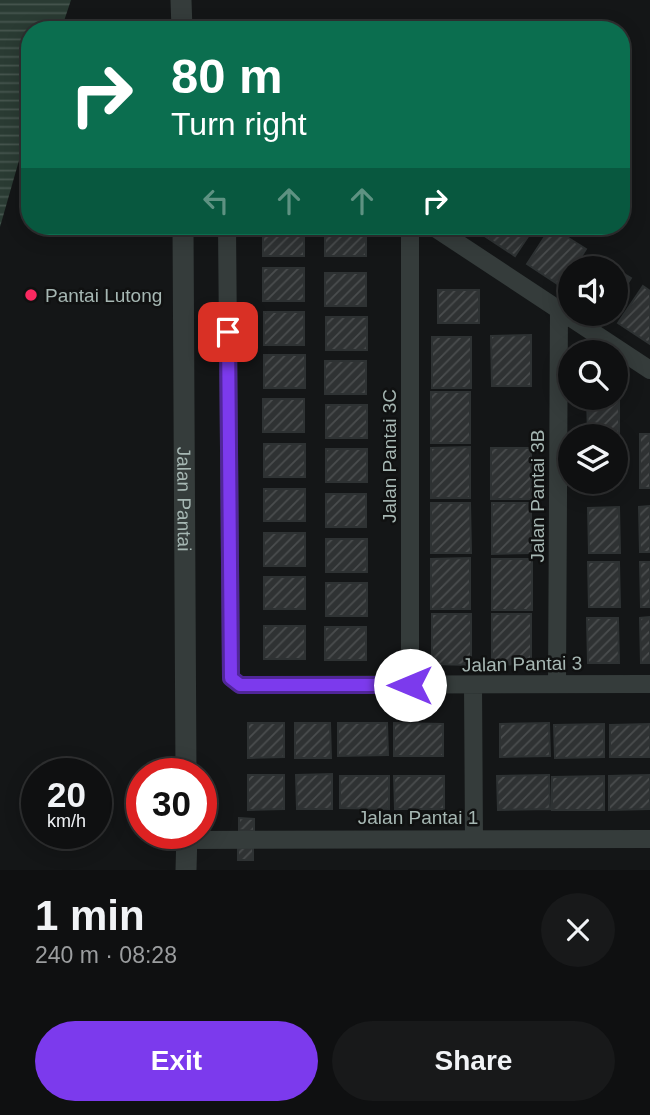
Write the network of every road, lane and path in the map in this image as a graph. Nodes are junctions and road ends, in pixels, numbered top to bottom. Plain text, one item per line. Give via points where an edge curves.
1 (181, 0) edge
2 (181, 21) edge
3 (183, 235) edge
4 (227, 235) edge
5 (410, 235) edge
6 (446, 235) edge
7 (558, 308) edge
8 (559, 326) edge
9 (584, 326) edge
10 (650, 370) edge
11 (557, 684) junction
12 (650, 684) edge
13 (410, 685) junction
14 (473, 685) junction
15 (186, 758) edge
16 (217, 836) edge
17 (474, 838) junction
18 (650, 839) edge
19 (187, 849) edge
20 (186, 870) edge

1 - 2 street
3 - 15 street, Jalan Pantai
4 - 13 street, Jalan Pantai 3 via 231,678 240,685
5 - 13 street, Jalan Pantai 3C
6 - 7 street
8 - 11 street, Jalan Pantai 3B
9 - 10 street
11 - 12 street, Jalan Pantai 3
11 - 14 street, Jalan Pantai 3
13 - 14 street, Jalan Pantai 3
14 - 17 street
16 - 17 street, Jalan Pantai 1
17 - 18 street, Jalan Pantai 1
19 - 20 street

